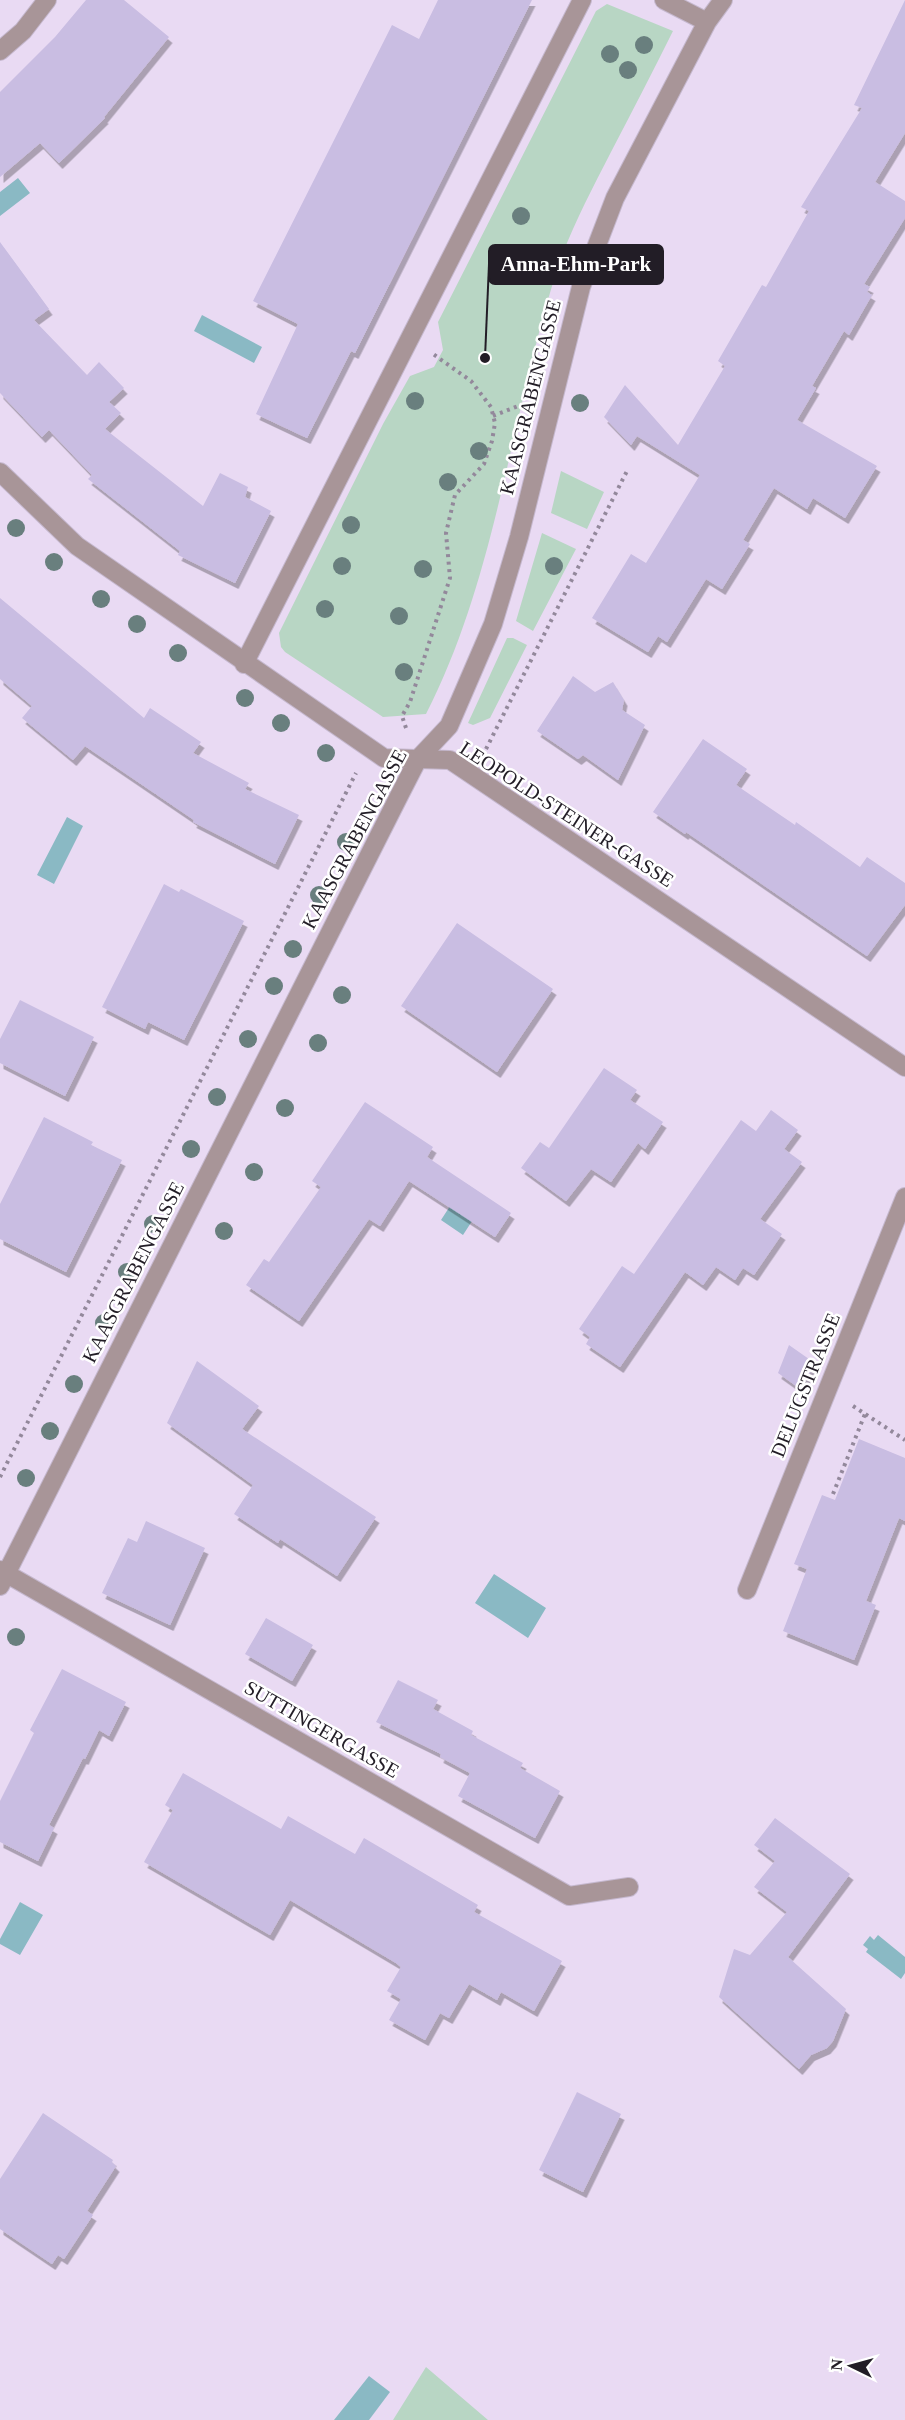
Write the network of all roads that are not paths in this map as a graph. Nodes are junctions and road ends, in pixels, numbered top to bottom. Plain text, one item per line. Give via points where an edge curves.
1 (47, 0) edge
2 (582, 0) edge
3 (664, 0) edge
4 (723, 0) edge
5 (707, 22) junction
6 (0, 51) edge
7 (0, 472) edge
8 (244, 664) junction
9 (418, 759) junction
10 (905, 1066) edge
11 (905, 1197) edge
12 (2, 1576) edge
13 (747, 1590) dead end
14 (629, 1887) dead end

1 - 6 street via 23,31
2 - 8 street
3 - 5 street
4 - 5 street, KAASGRABENGASSE
5 - 9 street, KAASGRABENGASSE via 615,198 581,287 519,537 493,624 449,726
7 - 8 street, LEOPOLD-STEINER-GASSE via 77,546
8 - 9 street, LEOPOLD-STEINER-GASSE via 384,758
9 - 10 street, LEOPOLD-STEINER-GASSE via 450,760
9 - 12 street, KAASGRABENGASSE
11 - 13 street, DELUGSTRASSE
12 - 14 street, SUTTINGERGASSE via 569,1896

